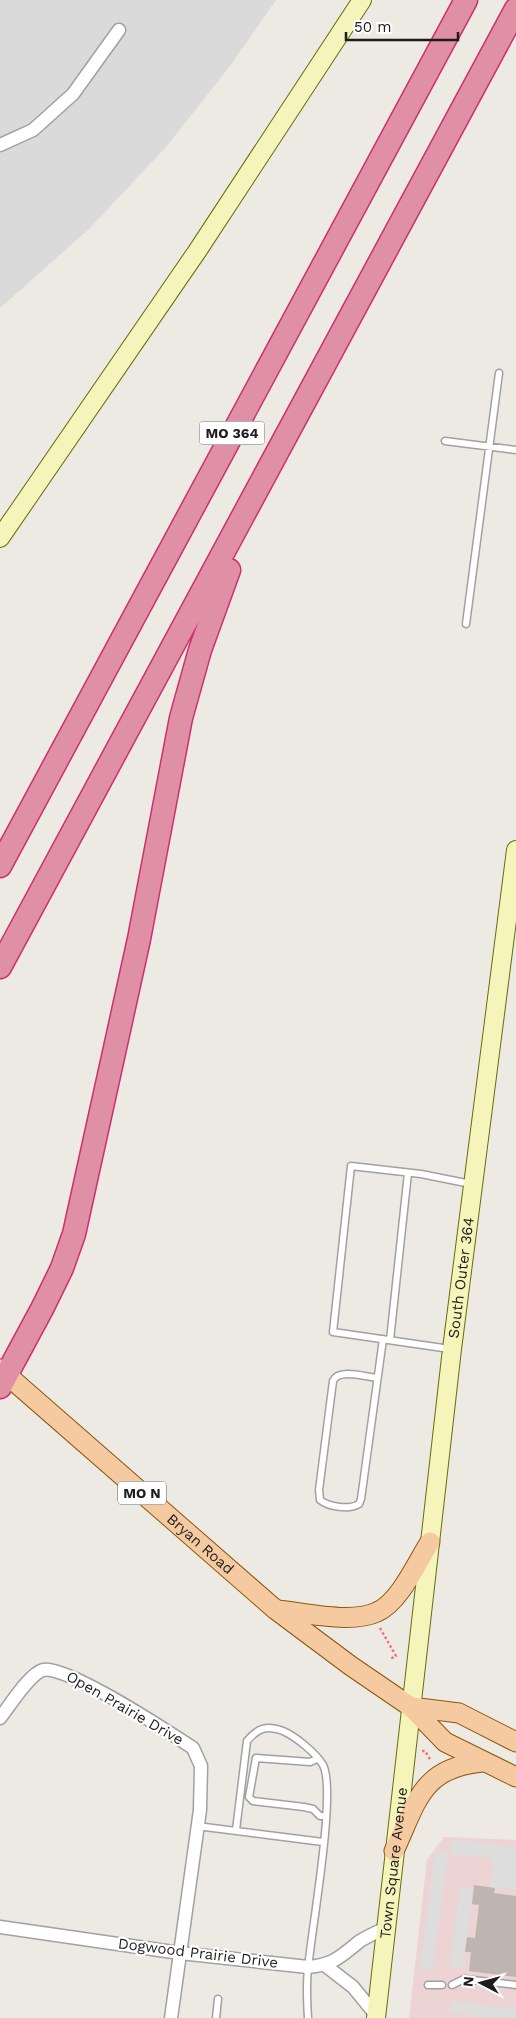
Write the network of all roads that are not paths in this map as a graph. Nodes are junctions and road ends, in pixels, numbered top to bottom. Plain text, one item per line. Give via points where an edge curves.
1 (362, 0) edge
2 (466, 0) edge
3 (516, 9) edge
4 (119, 30) dead end
5 (0, 145) edge
6 (499, 373) dead end
7 (446, 440) dead end
8 (489, 446) junction
9 (516, 450) edge
10 (264, 478) junction
11 (0, 538) edge
12 (466, 624) dead end
13 (516, 850) edge
14 (0, 866) edge
15 (0, 967) edge
16 (408, 1172) junction
17 (472, 1184) junction
18 (382, 1339) junction
19 (390, 1340) junction
20 (452, 1349) junction
21 (3, 1377) edge
22 (378, 1378) junction
23 (430, 1542) junction
24 (276, 1610) junction
25 (410, 1707) junction
26 (0, 1718) edge
27 (516, 1742) edge
28 (317, 1759) junction
29 (482, 1762) junction
30 (516, 1777) edge
31 (325, 1816) junction
32 (197, 1826) junction
33 (236, 1830) junction
34 (323, 1842) junction
35 (394, 1851) junction
36 (0, 1927) edge
37 (386, 1928) junction
38 (180, 1953) junction
39 (326, 1966) junction
40 (308, 1967) junction
41 (428, 1985) dead end
42 (442, 1985) dead end
43 (452, 1985) dead end
44 (516, 1985) edge
45 (218, 2000) dead end
46 (376, 2016) edge
47 (171, 2018) edge
48 (216, 2018) edge
49 (308, 2018) edge

1 - 11 main road via 198,250
2 - 14 highway, MO 364
3 - 10 highway, MO 364
4 - 5 street via 73,94 32,130
6 - 8 lane
7 - 8 lane
8 - 9 lane
8 - 12 lane
10 - 15 highway, MO 364
10 - 21 highway via 211,616 189,685 139,939 74,1234 62,1268
13 - 17 main road, South Outer 364
16 - 17 lane
16 - 18 lane via 351,1166 333,1332
16 - 19 lane
17 - 20 main road, South Outer 364
18 - 19 lane
18 - 22 lane
19 - 20 lane
20 - 23 main road, South Outer 364
21 - 24 main road, Bryan Road / MO N
22 - 22 lane via 359,1504 350,1507 327,1504 320,1500 319,1490 333,1381 341,1374
23 - 24 main road via 404,1585 378,1612 334,1617
23 - 25 main road, South Outer 364
24 - 25 main road, Bryan Road / MO N
25 - 27 main road via 458,1713
25 - 29 main road, Bryan Road via 445,1742
25 - 35 main road, Town Square Avenue
26 - 32 street, Open Prairie Drive via 42,1670 57,1669 86,1682 193,1748 202,1766
28 - 31 lane via 326,1778
28 - 31 lane via 310,1762 256,1758 249,1797 253,1801 312,1809
28 - 33 lane via 287,1733 270,1727 254,1732 247,1741
29 - 30 main road, Bryan Road
29 - 35 main road via 449,1768 434,1778 424,1790
31 - 34 lane
32 - 33 lane
32 - 38 street
33 - 34 lane
34 - 40 lane
35 - 37 main road, Town Square Avenue
36 - 38 street, Dogwood Prairie Drive
37 - 39 street, Dogwood Prairie Drive via 362,1940
37 - 46 main road, Town Square Avenue
38 - 40 street, Dogwood Prairie Drive
38 - 47 street
39 - 40 street, Dogwood Prairie Drive
39 - 46 street via 354,1987
40 - 49 lane
41 - 42 lane
43 - 44 lane via 464,1979
45 - 48 lane

